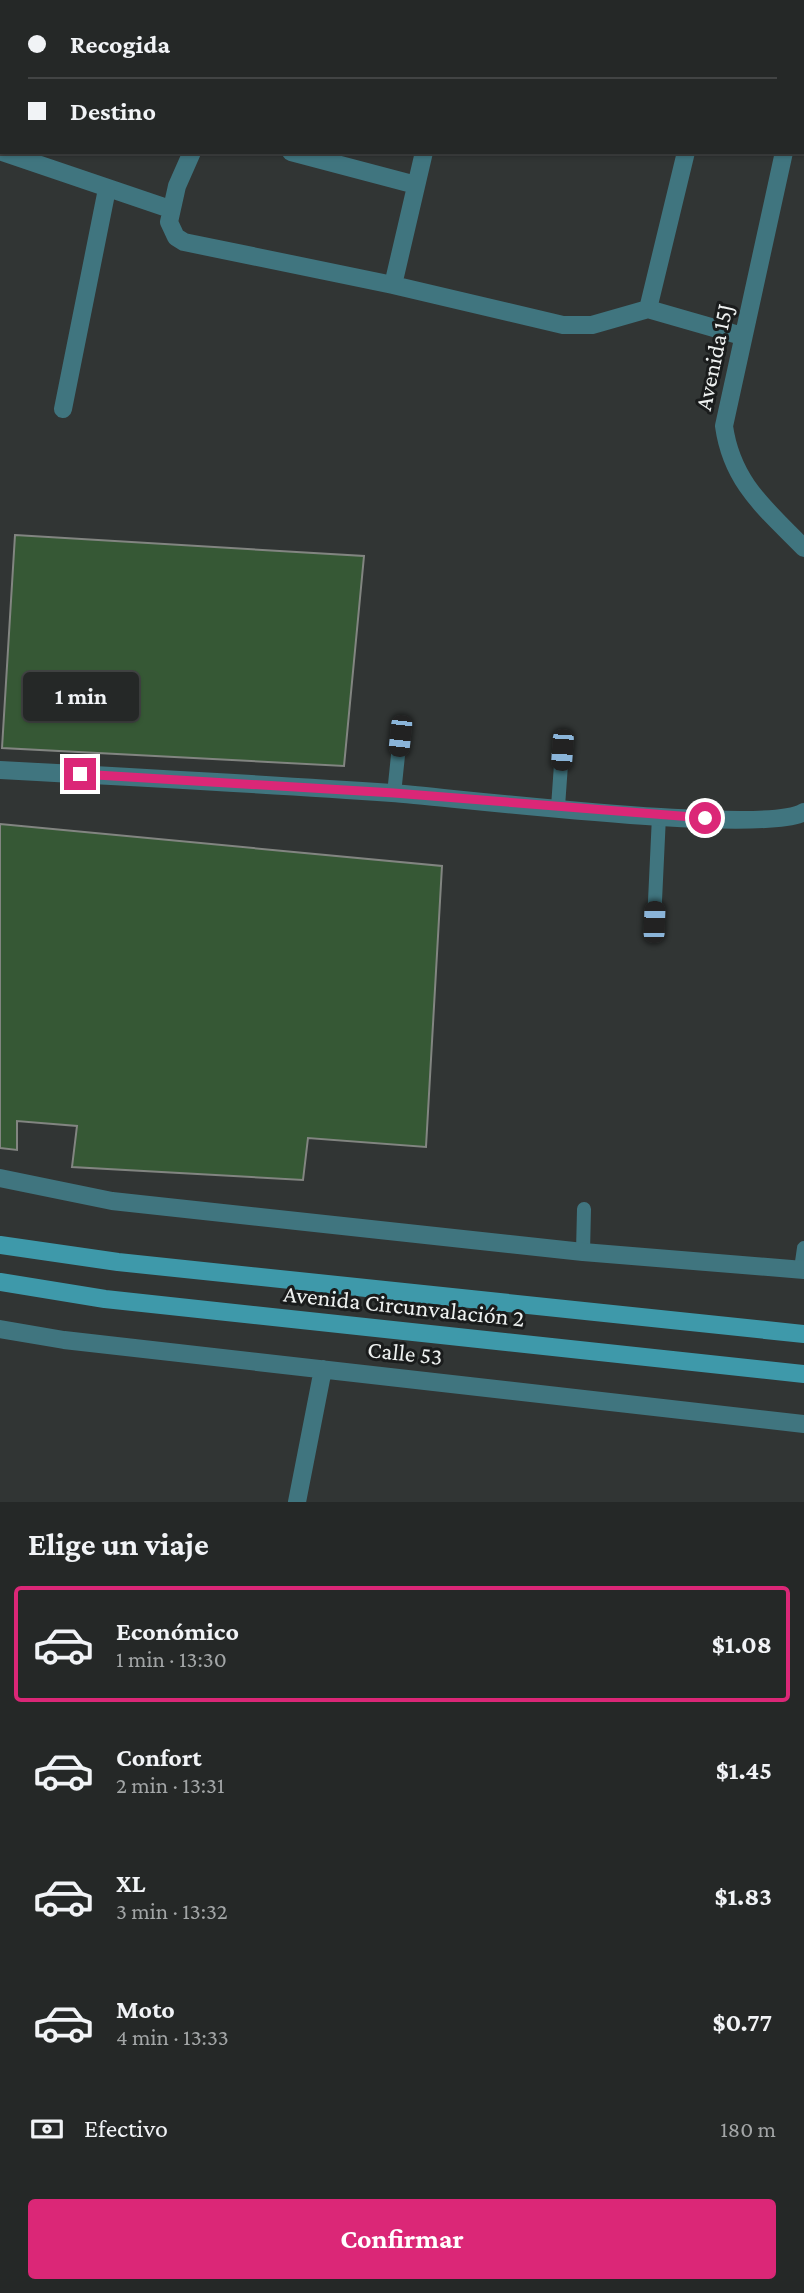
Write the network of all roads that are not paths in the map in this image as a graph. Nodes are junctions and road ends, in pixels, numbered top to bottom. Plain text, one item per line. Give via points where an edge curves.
1 (7, 154) edge
2 (191, 154) edge
3 (299, 154) edge
4 (424, 154) edge
5 (685, 154) edge
6 (785, 154) edge
7 (416, 185) junction
8 (107, 190) junction
9 (170, 209) junction
10 (393, 285) junction
11 (648, 309) junction
12 (743, 336) junction
13 (63, 409) dead end
14 (804, 548) edge
15 (400, 736) dead end
16 (562, 750) dead end
17 (0, 769) edge
18 (394, 793) junction
19 (558, 807) junction
20 (804, 812) edge
21 (659, 816) junction
22 (654, 922) dead end
23 (0, 1178) edge
24 (584, 1209) dead end
25 (0, 1245) edge
26 (804, 1248) edge
27 (583, 1252) junction
28 (803, 1269) edge
29 (0, 1282) edge
30 (0, 1329) edge
31 (804, 1334) edge
32 (323, 1369) junction
33 (804, 1374) edge
34 (804, 1424) edge
35 (297, 1502) edge

1 - 8 street
2 - 9 street
3 - 7 street
4 - 7 street
5 - 11 street
6 - 12 street, Avenida 15J
7 - 10 street
8 - 9 street
8 - 13 street
9 - 10 street via 171,230 184,242
10 - 11 street via 574,326
11 - 12 street
12 - 14 street, Avenida 15J via 724,426 727,449 749,491
15 - 18 lane
16 - 19 lane
17 - 18 street
18 - 19 street
19 - 21 street
20 - 21 street via 775,820
21 - 22 lane
23 - 27 street via 112,1200
24 - 27 lane
25 - 31 main road, Avenida Circunvalación 2 via 118,1262
26 - 28 lane
27 - 28 street
29 - 33 main road, Avenida Circunvalación 2 via 105,1298
30 - 32 street, Calle 53
32 - 34 street, Calle 53
32 - 35 street

